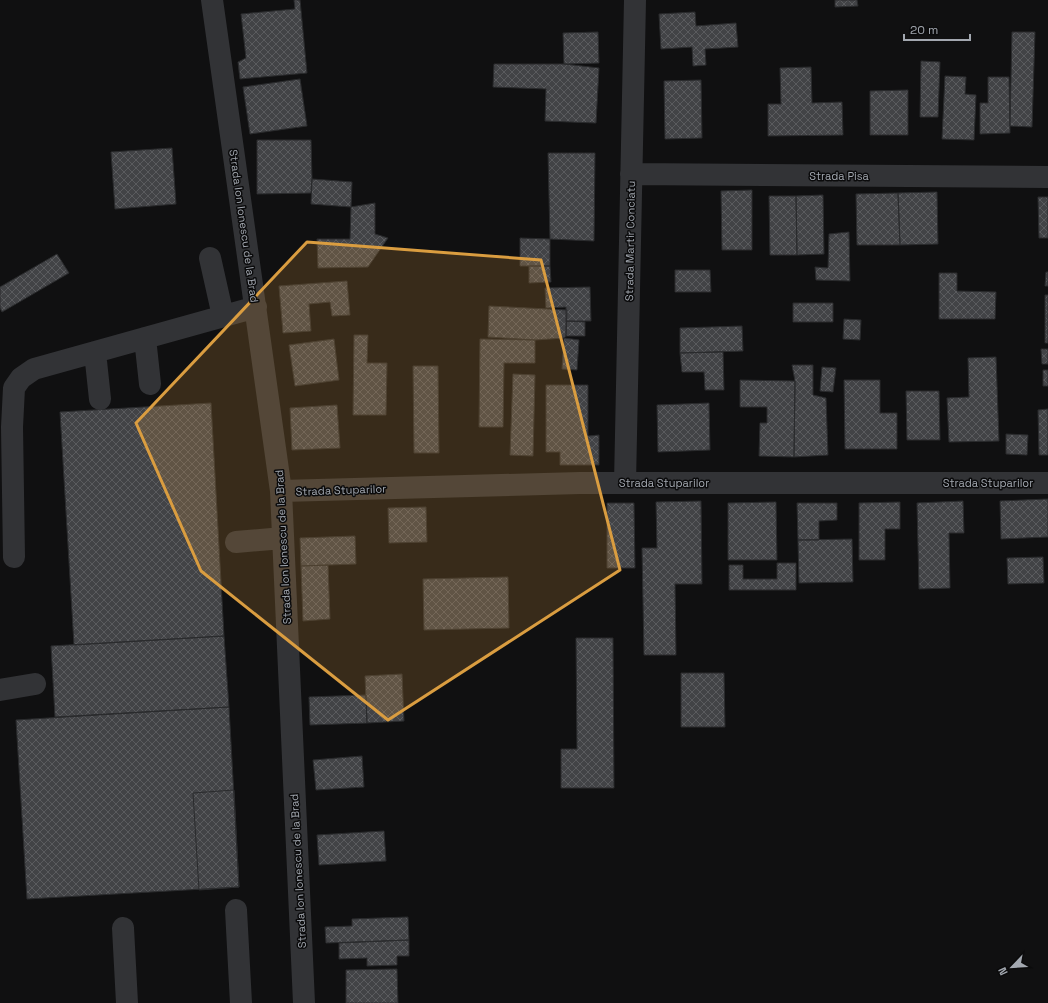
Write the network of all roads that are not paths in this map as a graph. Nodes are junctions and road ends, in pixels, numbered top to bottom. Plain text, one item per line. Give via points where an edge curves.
1 (212, 0) edge
2 (635, 0) edge
3 (631, 174) junction
4 (1048, 178) edge
5 (210, 258) dead end
6 (256, 307) junction
7 (223, 316) junction
8 (145, 338) junction
9 (95, 352) junction
10 (150, 384) dead end
11 (100, 399) dead end
12 (625, 483) junction
13 (1048, 483) edge
14 (281, 492) junction
15 (283, 538) junction
16 (236, 542) dead end
17 (14, 557) dead end
18 (35, 684) dead end
19 (0, 690) edge
20 (236, 910) dead end
21 (123, 928) dead end
22 (127, 1003) edge
23 (241, 1003) edge
24 (304, 1003) edge

1 - 6 street, Strada Ion Ionescu de la Brad
2 - 3 street, Strada Martir Conciatu
3 - 4 street, Strada Pisa
3 - 12 street, Strada Martir Conciatu
5 - 7 street
6 - 7 street
6 - 14 street, Strada Ion Ionescu de la Brad
7 - 8 street
8 - 9 street
8 - 10 street
9 - 11 street
9 - 17 street via 34,369 21,378 14,388
12 - 13 street, Strada Stuparilor
12 - 14 street, Strada Stuparilor
14 - 15 street, Strada Ion Ionescu de la Brad
15 - 16 street
15 - 24 street, Strada Ion Ionescu de la Brad
18 - 19 street
20 - 23 street
21 - 22 street

